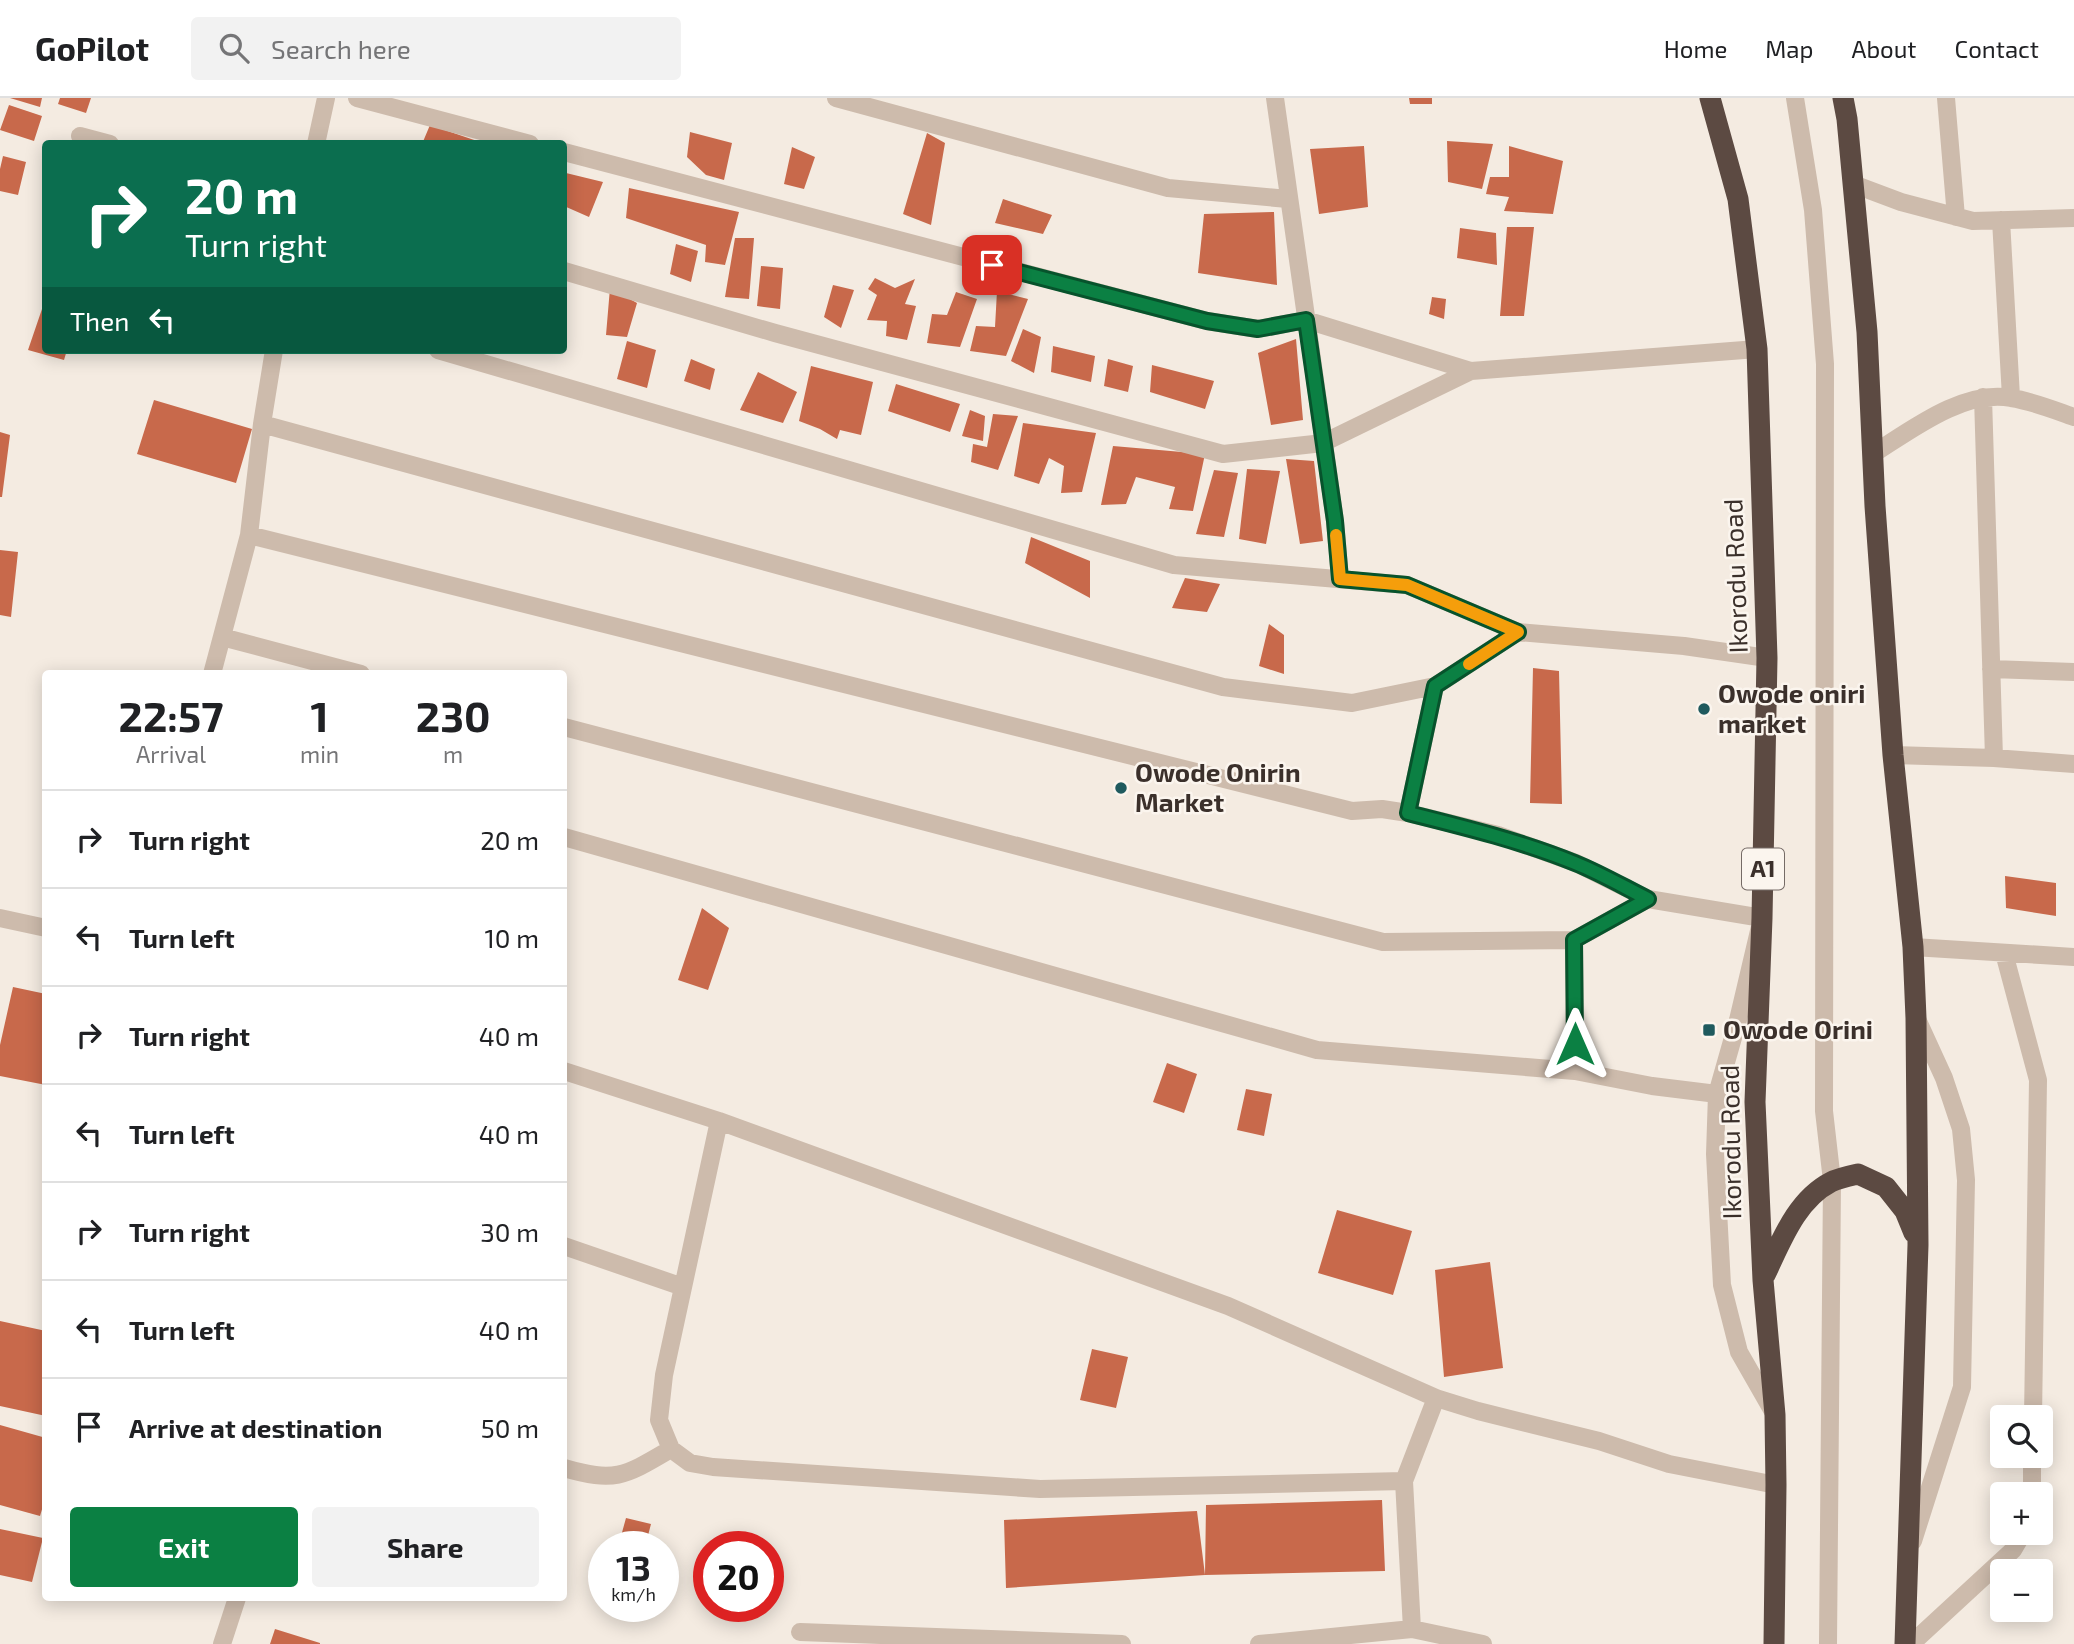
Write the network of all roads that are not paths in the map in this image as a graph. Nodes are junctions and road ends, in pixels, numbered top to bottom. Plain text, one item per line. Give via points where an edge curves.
1 (326, 98) edge
2 (357, 98) edge
3 (836, 98) edge
4 (1275, 98) edge
5 (1710, 98) edge
6 (1795, 98) edge
7 (1843, 98) edge
8 (1946, 98) edge
9 (80, 136) dead end
10 (95, 140) edge
11 (317, 140) edge
12 (515, 140) edge
13 (567, 153) edge
14 (1853, 184) junction
15 (1288, 199) junction
16 (1956, 217) junction
17 (2074, 218) edge
18 (2001, 220) junction
19 (567, 272) edge
20 (1306, 320) junction
21 (1757, 349) junction
22 (273, 354) edge
23 (452, 354) edge
24 (1471, 371) junction
25 (1983, 397) junction
26 (2011, 397) junction
27 (2074, 417) edge
28 (262, 424) junction
29 (1323, 443) junction
30 (1873, 454) junction
31 (249, 535) junction
32 (1340, 579) junction
33 (1518, 632) junction
34 (222, 637) junction
35 (1767, 658) junction
36 (1991, 669) junction
37 (213, 670) edge
38 (345, 670) edge
39 (2074, 672) edge
40 (1435, 686) junction
41 (567, 728) edge
42 (1894, 755) junction
43 (1994, 758) junction
44 (2074, 764) edge
45 (1408, 813) junction
46 (567, 838) edge
47 (1648, 899) junction
48 (1762, 918) junction
49 (1, 922) edge
50 (42, 927) edge
51 (1574, 940) junction
52 (1913, 947) junction
53 (2004, 953) junction
54 (2074, 957) edge
55 (1916, 1018) junction
56 (1575, 1070) junction
57 (567, 1072) edge
58 (1717, 1094) junction
59 (719, 1121) junction
60 (1832, 1181) junction
61 (1918, 1245) junction
62 (567, 1247) edge
63 (1763, 1280) junction
64 (683, 1287) junction
65 (1436, 1398) junction
66 (2033, 1405) edge
67 (1775, 1415) junction
68 (671, 1449) junction
69 (567, 1469) edge
70 (1404, 1481) junction
71 (1776, 1485) junction
72 (2016, 1545) edge
73 (1907, 1562) junction
74 (236, 1601) edge
75 (1412, 1629) junction
76 (800, 1632) dead end
77 (222, 1644) edge
78 (1122, 1644) edge
79 (1259, 1644) edge
80 (1483, 1644) edge
81 (1774, 1644) edge
82 (1828, 1644) edge
83 (1905, 1644) edge
84 (1911, 1644) edge

1 - 11 lane
2 - 12 lane
3 - 15 lane via 1168,187
4 - 15 lane
5 - 21 highway, Ikorodu Road / A1 via 1738,199
6 - 60 lane via 1813,210 1825,364 1824,1111
7 - 14 highway
8 - 16 lane
9 - 10 lane
13 - 20 lane via 1207,321 1258,329
14 - 16 lane
14 - 30 highway
15 - 20 lane
16 - 18 lane
17 - 18 lane
18 - 26 lane
19 - 29 lane via 1223,454
20 - 24 lane
20 - 29 lane
21 - 24 lane
21 - 35 highway, Ikorodu Road / A1
22 - 28 lane
23 - 32 lane via 1174,565
24 - 29 lane
25 - 26 lane
25 - 30 lane via 1935,415
25 - 36 lane
26 - 27 lane
28 - 31 lane
28 - 40 lane via 1223,687 1352,703
29 - 32 lane
30 - 42 highway
31 - 34 lane
31 - 45 lane via 1352,811
32 - 33 lane via 1407,585
33 - 35 lane
33 - 40 lane
34 - 37 lane
34 - 38 lane
35 - 48 highway, Ikorodu Road / A1
36 - 39 lane
36 - 43 lane
40 - 45 lane
41 - 51 lane via 1382,942
42 - 43 lane
42 - 52 highway
43 - 44 lane
45 - 47 lane via 1498,835 1563,858
46 - 56 lane via 1317,1050
47 - 48 lane
47 - 51 lane
48 - 58 lane
48 - 63 highway, Ikorodu Road / A1 via 1755,1102
49 - 50 lane
51 - 56 lane
52 - 53 lane
52 - 55 highway
53 - 54 lane
53 - 66 lane via 2038,1080
55 - 61 highway
55 - 73 lane via 1961,1129 1966,1180 1962,1387
56 - 58 lane
57 - 59 lane
58 - 67 lane via 1721,1285 1739,1352
59 - 64 lane
59 - 65 lane via 1228,1306
60 - 61 highway via 1858,1174 1886,1187 1905,1211
60 - 63 highway via 1812,1196 1790,1223
60 - 82 lane
61 - 73 highway
62 - 64 lane
63 - 67 highway, Ikorodu Road / A1
64 - 68 lane via 659,1420
65 - 70 lane
65 - 71 lane via 1669,1464
67 - 71 highway, Ikorodu Road / A1
68 - 69 lane via 634,1471 611,1477
68 - 70 lane via 690,1463 713,1467 1040,1489
70 - 75 lane
71 - 81 highway, Ikorodu Road / A1
72 - 84 lane
73 - 83 highway
74 - 77 lane
75 - 79 lane
75 - 80 lane
76 - 78 lane

